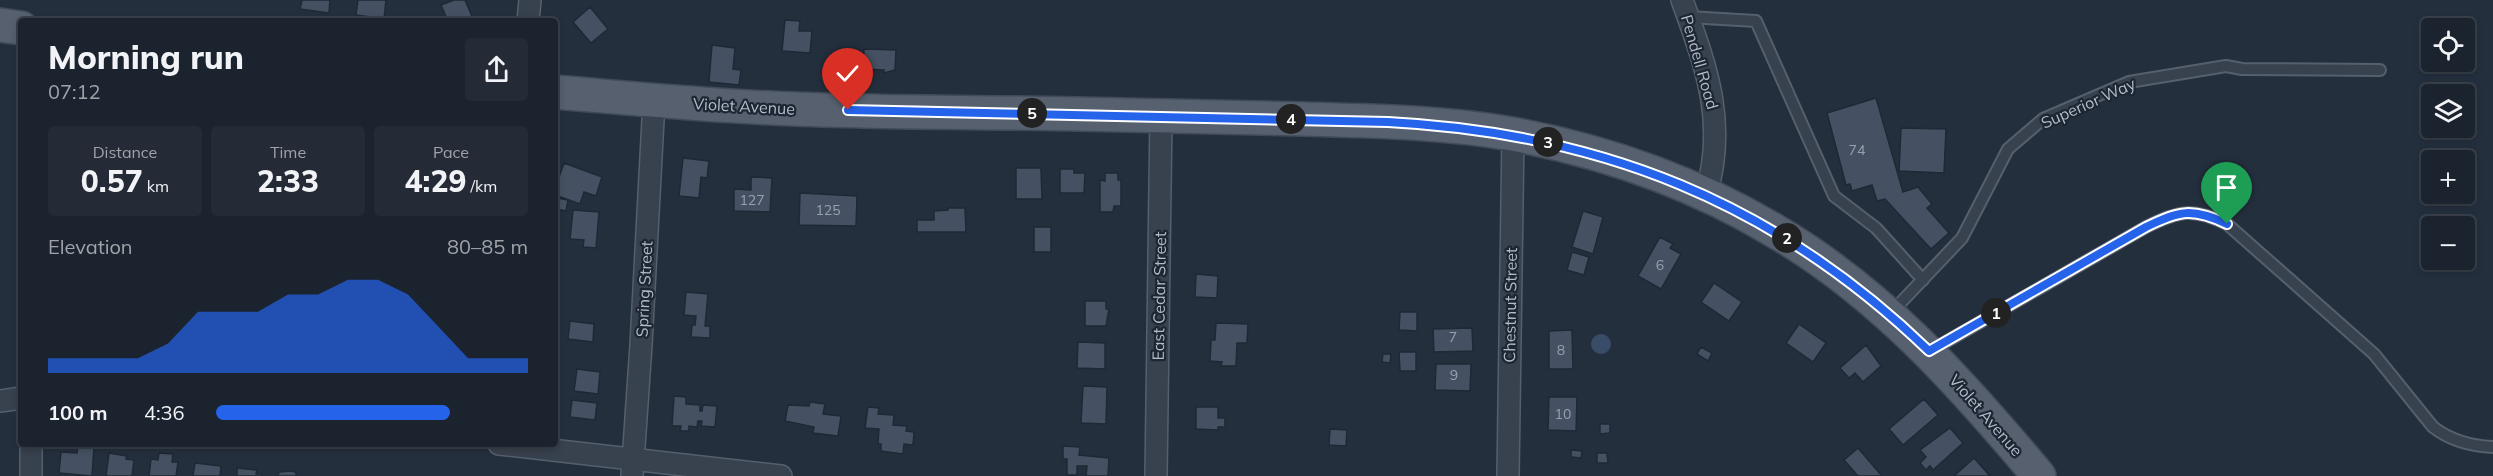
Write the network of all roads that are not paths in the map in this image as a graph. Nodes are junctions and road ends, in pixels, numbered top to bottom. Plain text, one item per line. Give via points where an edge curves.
1 (530, 0) edge
2 (1685, 8) edge
3 (528, 18) edge
4 (0, 25) edge
5 (18, 28) edge
6 (2379, 70) dead end
7 (558, 92) edge
8 (654, 101) junction
9 (1161, 115) junction
10 (1513, 134) junction
11 (1706, 195) junction
12 (1923, 279) junction
13 (1890, 314) junction
14 (1929, 351) junction
15 (18, 398) edge
16 (0, 401) edge
17 (31, 447) edge
18 (516, 447) edge
19 (2493, 447) edge
20 (633, 468) edge
21 (31, 476) edge
22 (781, 476) edge
23 (1156, 476) edge
24 (1508, 476) edge
25 (2039, 476) edge

1 - 3 street
2 - 11 street, Pendell Road via 1715,114 1715,149
2 - 12 lane via 1756,21 1834,196 1876,228
4 - 5 main road
6 - 12 lane, Superior Way via 2226,66 2129,82 2043,119 2008,149 1962,238
7 - 8 main road, Violet Avenue
8 - 9 main road, Violet Avenue via 774,108
8 - 20 street, Spring Street
9 - 10 main road, Violet Avenue via 1422,123
9 - 23 street, East Cedar Street
10 - 11 main road, Violet Avenue via 1609,158
10 - 24 street, Chestnut Street
11 - 13 main road, Violet Avenue via 1796,244
12 - 13 lane, Superior Way
13 - 14 main road, Violet Avenue
14 - 19 lane via 2146,227 2175,213 2210,215 2227,224 2374,354 2433,427 2462,443
14 - 25 main road, Violet Avenue
15 - 16 street
17 - 21 street
18 - 20 street
20 - 22 street

